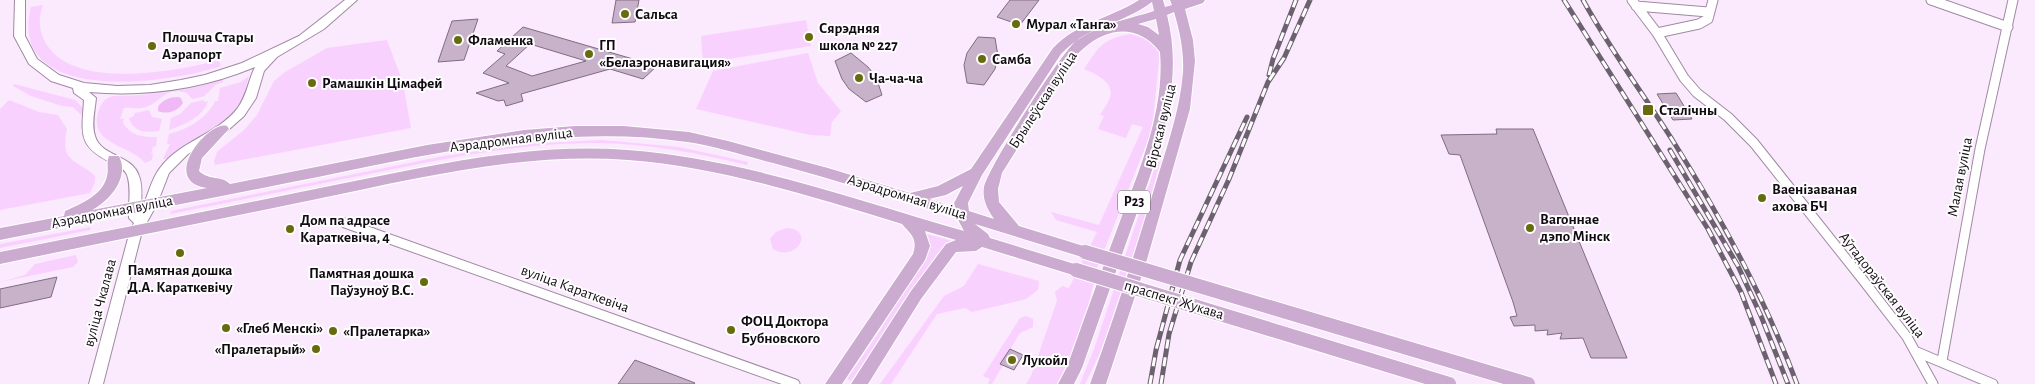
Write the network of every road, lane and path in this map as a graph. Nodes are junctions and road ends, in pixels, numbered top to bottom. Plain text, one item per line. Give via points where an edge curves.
1 (20, 0) edge
2 (352, 0) edge
3 (1147, 0) edge
4 (1199, 0) edge
5 (1713, 0) edge
6 (1932, 0) edge
7 (2013, 0) edge
8 (1634, 3) edge
9 (1178, 4) edge
10 (1159, 7) edge
11 (1708, 12) junction
12 (2008, 27) junction
13 (1656, 33) junction
14 (1097, 34) junction
15 (9, 41) dead end
16 (284, 49) junction
17 (1167, 52) junction
18 (20, 65) dead end
19 (76, 89) junction
20 (222, 129) junction
21 (114, 160) junction
22 (976, 173) junction
23 (255, 184) junction
24 (910, 198) junction
25 (151, 204) junction
26 (134, 207) junction
27 (961, 213) junction
28 (898, 217) junction
29 (344, 223) dead end
30 (48, 225) junction
31 (1016, 230) junction
32 (136, 231) junction
33 (0, 234) edge
34 (999, 247) junction
35 (0, 258) edge
36 (1917, 352) junction
37 (1942, 361) junction
38 (96, 384) edge
39 (795, 384) edge
40 (833, 384) edge
41 (859, 384) edge
42 (1066, 384) edge
43 (1098, 384) edge
44 (1449, 384) edge
45 (1528, 384) edge
46 (1934, 384) edge
47 (1993, 384) edge

1 - 15 main road
2 - 16 main road via 325,24
3 - 22 main road, Брылеўская вуліца via 1129,12 1080,30 1062,45
4 - 9 main road
5 - 11 street
6 - 12 street
7 - 12 street, Малая вуліца
8 - 11 street
8 - 13 street, Аўтадораўская вуліца
9 - 10 main road, Брылеўская вуліца
9 - 43 main road, Вірская вуліца / Р23 via 1189,63 1179,128
10 - 14 main road, Брылеўская вуліца
10 - 17 main road, Вірская вуліца / Р23 via 1165,24
11 - 13 street via 1708,19 1699,24
12 - 37 street, Малая вуліца via 1980,149
13 - 36 street, Аўтадораўская вуліца via 1696,94 1728,117 1754,143
14 - 17 main road via 1138,27 1154,36
14 - 31 main road, Брылеўская вуліца via 1079,45 1063,65 989,187 994,208
16 - 19 main road via 208,78 182,84 133,90
16 - 20 main road via 259,69 245,106
17 - 42 main road, Вірская вуліца / Р23 via 1160,129
18 - 19 main road via 39,78
19 - 21 main road via 90,98 87,123 90,140 94,147
20 - 23 main road via 194,159 192,173 202,182 213,185
20 - 25 main road via 184,151 172,162 164,171
21 - 26 main road via 130,169 134,176
21 - 30 main road via 114,178 102,196
22 - 24 main road, Брылеўская вуліца via 941,191
22 - 27 main road, Брылеўская вуліца via 961,203
23 - 24 main road, Аэрадромная вуліца via 427,150 524,135 624,131 689,137 728,146
23 - 25 main road, Аэрадромная вуліца
24 - 27 main road, Аэрадромная вуліца
25 - 26 main road, Аэрадромная вуліца
25 - 32 main road
26 - 30 main road, Аэрадромная вуліца
26 - 32 main road
27 - 31 main road, Аэрадромная вуліца
27 - 34 main road via 977,235
28 - 32 main road, Аэрадромная вуліца via 792,185 673,159 574,153 524,156 451,168
28 - 34 main road, праспект Жукава
28 - 40 main road via 922,235 923,248
29 - 39 street, вуліца Караткевіча
30 - 33 main road, Аэрадромная вуліца
31 - 45 main road, праспект Жукава, bridge
32 - 35 main road, Аэрадромная вуліца
32 - 38 main road, вуліца Чкалава
34 - 41 main road via 964,244 951,248 916,295
34 - 44 main road, праспект Жукава, bridge
36 - 37 street
36 - 46 street, Аўтадораўская вуліца
37 - 47 street

